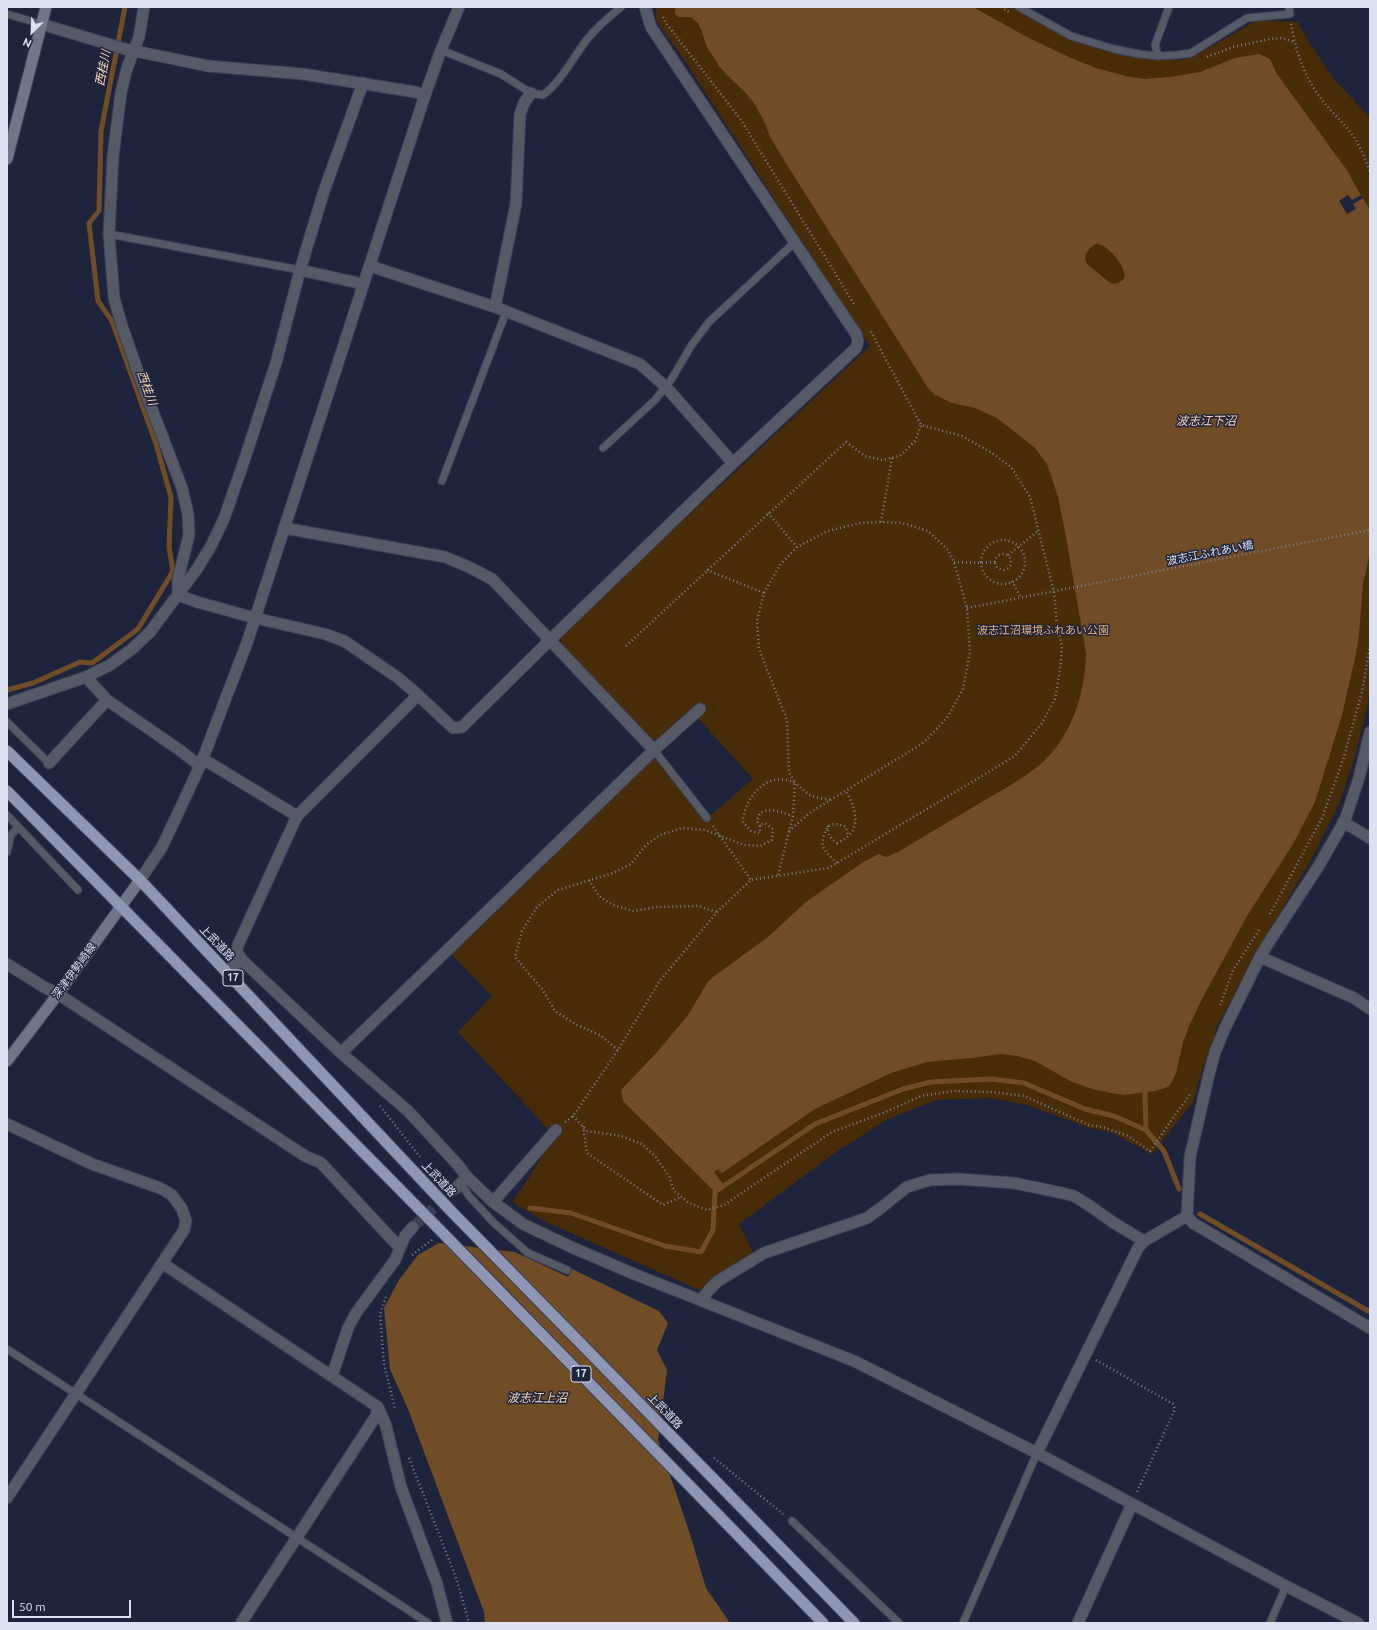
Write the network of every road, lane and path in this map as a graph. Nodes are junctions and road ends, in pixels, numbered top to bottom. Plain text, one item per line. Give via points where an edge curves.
1 (46, 7) edge
2 (144, 7) edge
3 (459, 7) edge
4 (621, 7) edge
5 (645, 7) edge
6 (1019, 7) edge
7 (1169, 7) edge
8 (1289, 10) edge
9 (661, 12) dead end
10 (7, 14) edge
11 (41, 24) junction
12 (129, 50) junction
13 (441, 50) junction
14 (1158, 56) junction
15 (363, 83) junction
16 (531, 93) junction
17 (425, 95) junction
18 (7, 159) edge
19 (1370, 172) edge
20 (109, 234) junction
21 (795, 242) junction
22 (370, 266) junction
23 (300, 270) junction
24 (363, 284) junction
25 (495, 307) junction
26 (858, 310) dead end
27 (506, 312) junction
28 (866, 324) dead end
29 (666, 387) junction
30 (921, 425) junction
31 (603, 448) dead end
32 (892, 458) junction
33 (732, 463) junction
34 (442, 481) dead end
35 (768, 513) junction
36 (881, 522) junction
37 (284, 528) junction
38 (1370, 530) edge
39 (1038, 531) junction
40 (797, 547) junction
41 (1020, 547) junction
42 (1008, 555) junction
43 (954, 562) junction
44 (995, 562) junction
45 (981, 563) junction
46 (708, 570) junction
47 (1012, 581) junction
48 (1054, 592) junction
49 (764, 593) junction
50 (178, 595) junction
51 (1021, 598) junction
52 (967, 608) junction
53 (255, 618) junction
54 (550, 640) junction
55 (1370, 644) edge
56 (626, 646) dead end
57 (86, 677) junction
58 (418, 694) junction
59 (107, 700) junction
60 (7, 704) edge
61 (700, 709) dead end
62 (8, 724) edge
63 (1370, 732) edge
64 (654, 750) junction
65 (7, 751) edge
66 (49, 763) joint
67 (202, 763) junction
68 (795, 783) junction
69 (7, 791) edge
70 (846, 791) junction
71 (831, 800) junction
72 (7, 816) edge
73 (297, 816) junction
74 (792, 816) junction
75 (707, 818) joint
76 (1343, 822) junction
77 (760, 826) junction
78 (828, 826) junction
79 (18, 827) junction
80 (789, 831) junction
81 (720, 836) junction
82 (848, 837) junction
83 (1370, 838) edge
84 (7, 852) edge
85 (838, 863) junction
86 (778, 875) junction
87 (140, 880) junction
88 (589, 880) junction
89 (751, 880) junction
90 (78, 890) dead end
91 (121, 906) junction
92 (716, 912) junction
93 (1269, 915) dead end
94 (1261, 927) dead end
95 (1260, 957) junction
96 (242, 960) junction
97 (7, 964) edge
98 (1233, 970) dead end
99 (226, 971) junction
100 (58, 994) junction
101 (1370, 1009) edge
102 (618, 1050) junction
103 (341, 1053) junction
104 (7, 1061) edge
105 (377, 1102) dead end
106 (573, 1116) junction
107 (7, 1124) edge
108 (583, 1126) junction
109 (556, 1130) joint
110 (1159, 1139) dead end
111 (422, 1158) dead end
112 (461, 1183) junction
113 (681, 1197) junction
114 (493, 1202) junction
115 (1186, 1216) junction
116 (413, 1227) tunnel mouth
117 (437, 1237) dead end
118 (1144, 1240) junction
119 (400, 1248) junction
120 (409, 1260) dead end
121 (162, 1263) junction
122 (567, 1270) dead end
123 (389, 1290) dead end
124 (700, 1300) junction
125 (1370, 1328) edge
126 (7, 1349) edge
127 (1085, 1354) junction
128 (332, 1376) junction
129 (75, 1394) junction
130 (378, 1407) junction
131 (396, 1416) dead end
132 (407, 1451) dead end
133 (1037, 1453) junction
134 (710, 1455) dead end
135 (7, 1498) edge
136 (1132, 1504) junction
137 (792, 1521) joint
138 (297, 1538) junction
139 (1286, 1586) junction
140 (241, 1623) edge
141 (428, 1623) edge
142 (447, 1623) edge
143 (469, 1623) edge
144 (823, 1623) edge
145 (854, 1623) edge
146 (899, 1623) edge
147 (963, 1623) edge
148 (1078, 1623) edge
149 (1270, 1623) edge
150 (1358, 1623) edge

1 - 11 main road
2 - 12 street via 139,37
3 - 13 street
4 - 16 lane via 589,37 549,90 543,95
5 - 21 street via 651,27
6 - 14 lane via 1071,36 1139,54
7 - 14 lane via 1154,45
8 - 14 lane via 1247,18 1192,52
8 - 19 path via 1294,42 1309,80 1329,110 1352,134
9 - 26 path via 666,23 741,120
10 - 11 lane
11 - 12 street
11 - 18 main road
12 - 15 street via 208,66 303,74
12 - 20 street via 116,130
13 - 16 lane via 501,74
13 - 17 street
15 - 17 street
15 - 23 street via 324,191
16 - 25 street via 520,114 516,204
17 - 22 street
20 - 23 lane
20 - 50 street via 114,298 182,488 188,514 189,535 178,579
21 - 29 lane via 709,322
21 - 33 street via 856,334 858,342 856,348
22 - 24 street
22 - 25 street
23 - 24 street
23 - 50 street via 276,363 224,519 212,546
24 - 37 street
25 - 27 street
27 - 29 street via 640,364
27 - 34 lane
28 - 30 path
29 - 31 lane via 656,400
29 - 33 street
30 - 32 path via 915,441 900,456
30 - 39 path via 962,436 1012,467 1030,497
32 - 35 path via 882,460 865,456 846,442
32 - 36 path
33 - 54 street
35 - 40 path
35 - 46 path
36 - 40 path via 860,523 828,531
36 - 43 path via 902,523 928,531 948,550
37 - 53 street
37 - 54 street via 446,557 492,579
38 - 48 path, 波志江ふれあい橋
39 - 41 path
39 - 48 path
40 - 49 path via 780,565
41 - 42 path
41 - 45 path via 1008,540 994,541 984,550
41 - 47 path via 1024,566 1018,578
42 - 44 path via 1001,554 996,557
42 - 44 path via 1012,560 1007,569 999,569
43 - 45 path
43 - 52 path
44 - 45 path
45 - 47 path via 983,570 992,580 998,583
46 - 49 path
46 - 56 path
47 - 51 path
48 - 51 path, 波志江ふれあい橋
48 - 85 path via 1062,653 1055,699 1042,723 1015,756
49 - 68 path via 757,621 759,649 787,720 789,772
50 - 53 street
50 - 57 street via 150,632 132,649
51 - 52 path, 波志江ふれあい橋
52 - 70 path via 970,652 963,689 947,718 923,743
53 - 58 street via 325,634 344,641
53 - 67 street
54 - 58 street via 462,727 453,728
54 - 64 street
55 - 93 path via 1362,692 1322,818
57 - 59 street
57 - 60 street
58 - 73 street
59 - 66 street
59 - 67 street
61 - 64 street
62 - 66 lane
63 - 76 street via 1359,778
64 - 75 lane
64 - 103 street
65 - 87 highway, 上武道路 / 17
67 - 73 street
67 - 87 street via 162,847
68 - 71 path via 811,796
68 - 74 path
68 - 77 path via 786,780 774,781 754,792 744,812 743,822 751,831 760,833
69 - 91 highway, 17
70 - 71 path
70 - 82 path via 853,803 856,822 854,831
71 - 80 path via 811,812
72 - 79 lane
73 - 96 street via 238,945
74 - 77 path via 766,809 760,813 757,821
74 - 80 path
75 - 81 path
76 - 83 street
76 - 95 street via 1318,867
77 - 81 path via 766,823 773,829 772,840 760,846 744,845
78 - 82 path via 840,824 846,827
78 - 82 path via 829,836 837,843
78 - 85 path via 821,843 825,851
79 - 84 lane via 12,835
79 - 90 lane
80 - 86 path
81 - 88 path via 705,830 682,828 660,835 646,845 631,864
81 - 89 path
85 - 86 path via 828,868
86 - 89 path
87 - 91 main road, 深津伊勢崎線
87 - 99 highway, 上武道路 / 17
88 - 92 path via 600,896 613,905 633,911 657,907 698,906
88 - 102 path via 558,890 537,907 522,931 515,957 542,989 555,1010 576,1025 600,1035
89 - 92 path
91 - 100 main road, 深津伊勢崎線
91 - 144 highway, 17, bridge
92 - 102 path via 659,982
94 - 98 path
95 - 101 street via 1354,998
95 - 115 street via 1225,1028 1209,1074 1190,1157
96 - 99 street
96 - 103 street
97 - 100 street
99 - 145 highway, 上武道路 / 17, bridge via 451,1212
100 - 104 main road, 深津伊勢崎線
100 - 119 street via 298,1151 321,1163
102 - 106 path
103 - 112 street via 408,1111 458,1165
105 - 111 path
106 - 108 path
106 - 109 path
107 - 121 street via 92,1164 160,1188 172,1195 182,1208 186,1221 184,1230
108 - 113 path via 587,1131 621,1136 642,1144 655,1156 669,1176 674,1191
108 - 113 path via 587,1153 663,1205
109 - 114 street
110 - 113 path via 1150,1151 1128,1136 1089,1125 1024,1096 953,1091 921,1096 832,1132 724,1205 707,1210
112 - 114 street
112 - 122 lane via 469,1196 493,1222 528,1252
114 - 124 street via 523,1224 570,1248
115 - 118 street
115 - 125 street via 1193,1223
116 - 119 street via 405,1236
117 - 120 path via 412,1254
118 - 124 street via 1074,1196 1014,1183 959,1179 930,1180 907,1187 867,1218 764,1253 718,1282
118 - 127 street
119 - 128 street via 395,1260 348,1328
121 - 128 street
121 - 129 street
123 - 131 path via 380,1314 384,1364
124 - 133 street via 854,1361
126 - 129 lane
127 - 133 street
127 - 136 path via 1173,1404 1175,1409
128 - 130 street
129 - 135 street
129 - 138 lane
130 - 138 street via 376,1416
130 - 142 street via 385,1422 401,1487 437,1584
132 - 143 path via 457,1580
133 - 136 street
133 - 147 lane
134 - 137 path
136 - 139 street
136 - 148 street
137 - 146 lane
138 - 140 street
138 - 141 lane
139 - 149 lane
139 - 150 street

